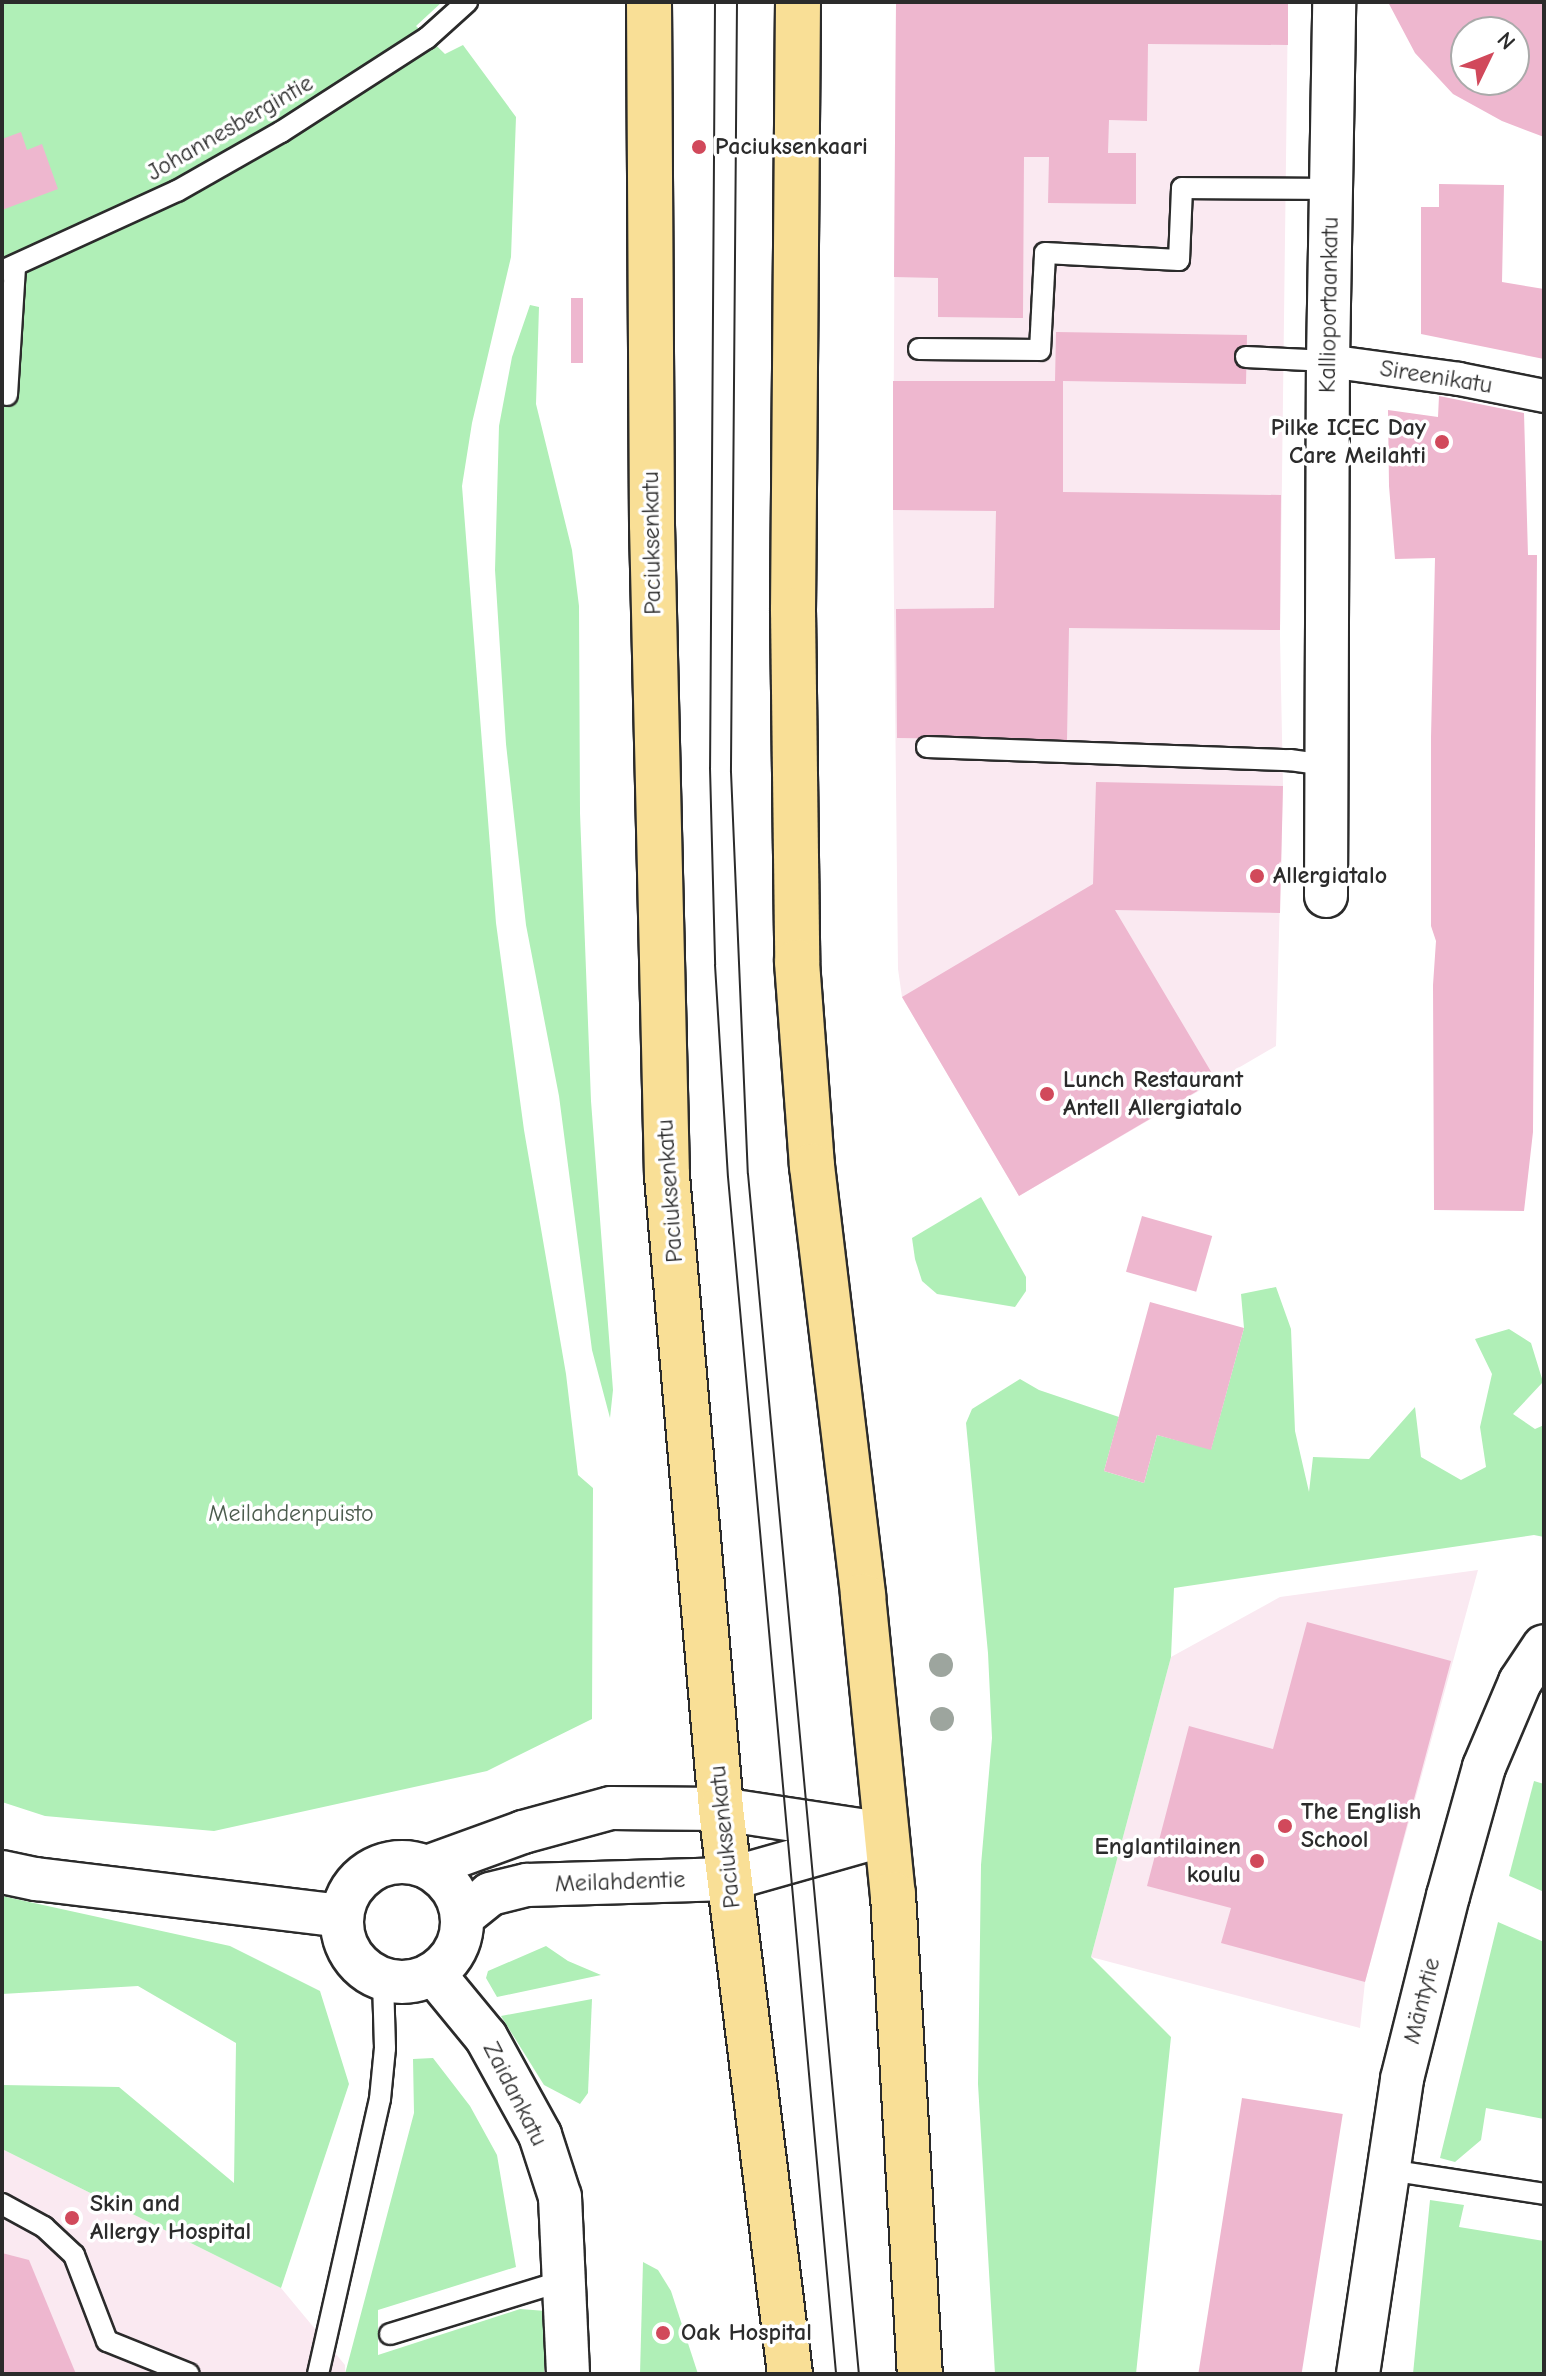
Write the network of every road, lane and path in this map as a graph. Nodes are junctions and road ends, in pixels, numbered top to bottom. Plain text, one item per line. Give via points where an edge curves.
1 (467, 2) edge
2 (649, 2) edge
3 (798, 2) edge
4 (1334, 2) edge
5 (1330, 189) junction
6 (9, 269) edge
7 (919, 349) dead end
8 (1246, 357) dead end
9 (1328, 361) junction
10 (7, 395) dead end
11 (1544, 396) edge
12 (927, 747) dead end
13 (1326, 765) junction
14 (1326, 896) dead end
15 (1544, 1646) edge
16 (721, 1809) junction
17 (886, 1834) junction
18 (427, 1867) junction
19 (2, 1872) edge
20 (729, 1879) junction
21 (342, 1916) junction
22 (462, 1917) junction
23 (434, 1974) junction
24 (383, 1979) junction
25 (1388, 2170) junction
26 (1544, 2194) edge
27 (2, 2204) edge
28 (566, 2280) junction
29 (390, 2334) dead end
30 (189, 2374) edge
31 (318, 2374) edge
32 (568, 2374) edge
33 (790, 2374) edge
34 (920, 2374) edge
35 (1358, 2374) edge

1 - 6 lane, Johannesbergintie via 427,38 281,132 177,191
2 - 16 main road, Paciuksenkatu via 652,541 667,1176
3 - 17 main road via 793,595 797,962 812,1166
4 - 5 street, Kallioportaankatu
5 - 7 lane via 1182,188 1179,260 1045,253 1040,350
5 - 9 street, Kallioportaankatu
6 - 10 lane
8 - 9 lane
9 - 11 street, Sireenikatu
9 - 13 street, Kallioportaankatu
12 - 13 lane
13 - 14 street, Kallioportaankatu
15 - 25 street, Mäntytie via 1520,1682 1473,1799 1402,2079
16 - 17 street
16 - 18 street via 611,1808 523,1832
16 - 20 main road, Paciuksenkatu
17 - 20 street, Meilahdentie
17 - 34 main road via 898,1948
18 - 21 street via 390,1863 372,1870 347,1898
18 - 22 street via 444,1879
19 - 21 street
20 - 22 street, Meilahdentie via 527,1885 490,1894
20 - 33 main road, Paciuksenkatu
21 - 24 street via 352,1955
22 - 23 street via 456,1951
23 - 24 street via 409,1982
23 - 28 street, Zaidankatu via 486,2037 540,2135 560,2197
24 - 31 lane via 380,2099
25 - 26 lane
25 - 35 street, Mäntytie
27 - 30 lane via 44,2227 74,2255 107,2341
28 - 29 lane
28 - 32 street, Zaidankatu

